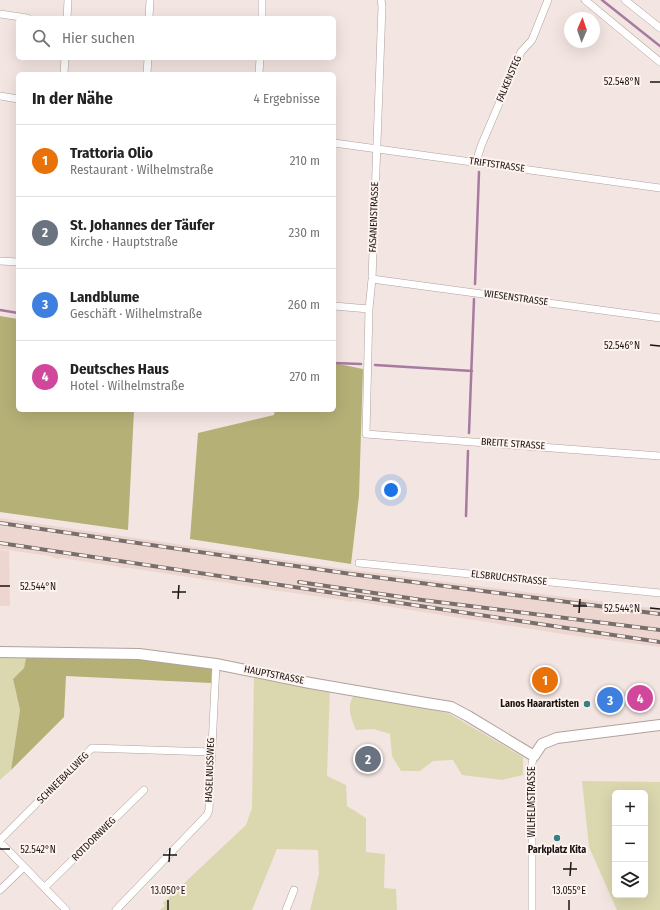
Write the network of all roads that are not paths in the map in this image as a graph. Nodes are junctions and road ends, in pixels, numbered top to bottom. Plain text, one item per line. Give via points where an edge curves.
1 (68, 0) edge
2 (150, 0) edge
3 (262, 0) edge
4 (381, 0) edge
5 (548, 0) edge
6 (585, 0) edge
7 (625, 0) edge
8 (0, 14) edge
9 (16, 16) edge
10 (67, 16) edge
11 (149, 16) edge
12 (262, 16) edge
13 (660, 28) edge
14 (65, 60) edge
15 (148, 60) edge
16 (260, 60) edge
17 (660, 62) edge
18 (64, 72) edge
19 (147, 72) edge
20 (259, 72) edge
21 (0, 96) edge
22 (16, 99) edge
23 (336, 143) edge
24 (377, 150) junction
25 (476, 162) junction
26 (660, 188) edge
27 (0, 261) edge
28 (16, 262) edge
29 (372, 279) junction
30 (336, 306) edge
31 (369, 309) junction
32 (660, 318) edge
33 (366, 434) joint
34 (660, 456) edge
35 (359, 563) dead end
36 (660, 593) edge
37 (0, 652) edge
38 (216, 664) junction
39 (660, 725) edge
40 (211, 752) junction
41 (534, 756) junction
42 (144, 790) dead end
43 (0, 841) edge
44 (24, 867) junction
45 (45, 888) junction
46 (0, 890) edge
47 (294, 890) dead end
48 (66, 910) edge
49 (116, 910) edge
50 (286, 910) edge
51 (532, 910) edge

1 - 10 street
2 - 11 street
3 - 12 street
4 - 24 street, FASANENSTRASSE
5 - 25 street, FALKENSTEG via 532,40 521,52
6 - 17 street
7 - 13 street
8 - 9 street
14 - 18 street
15 - 19 street
16 - 20 street
21 - 22 street
23 - 24 street, TRIFTSTRASSE
24 - 25 street, TRIFTSTRASSE
24 - 29 street, FASANENSTRASSE
25 - 26 street, TRIFTSTRASSE
27 - 28 street
29 - 31 street, FASANENSTRASSE
29 - 32 street, WIESENSTRASSE
30 - 31 street
31 - 33 street, FASANENSTRASSE
33 - 34 street, BREITE STRASSE
35 - 36 street, ELSBRUCHSTRASSE
37 - 38 street, HAUPTSTRASSE via 140,654
38 - 40 street, HASELNUSSWEG
38 - 41 street, HAUPTSTRASSE via 451,708
39 - 41 street, WILHELMSTRASSE via 557,738 542,744
40 - 43 street, SCHNEEBALLWEG via 92,748
40 - 49 street, HASELNUSSWEG via 207,815
41 - 51 street, WILHELMSTRASSE
42 - 45 street, ROTDORNWEG
43 - 44 street
44 - 45 street
44 - 46 street
45 - 48 street
47 - 50 street

